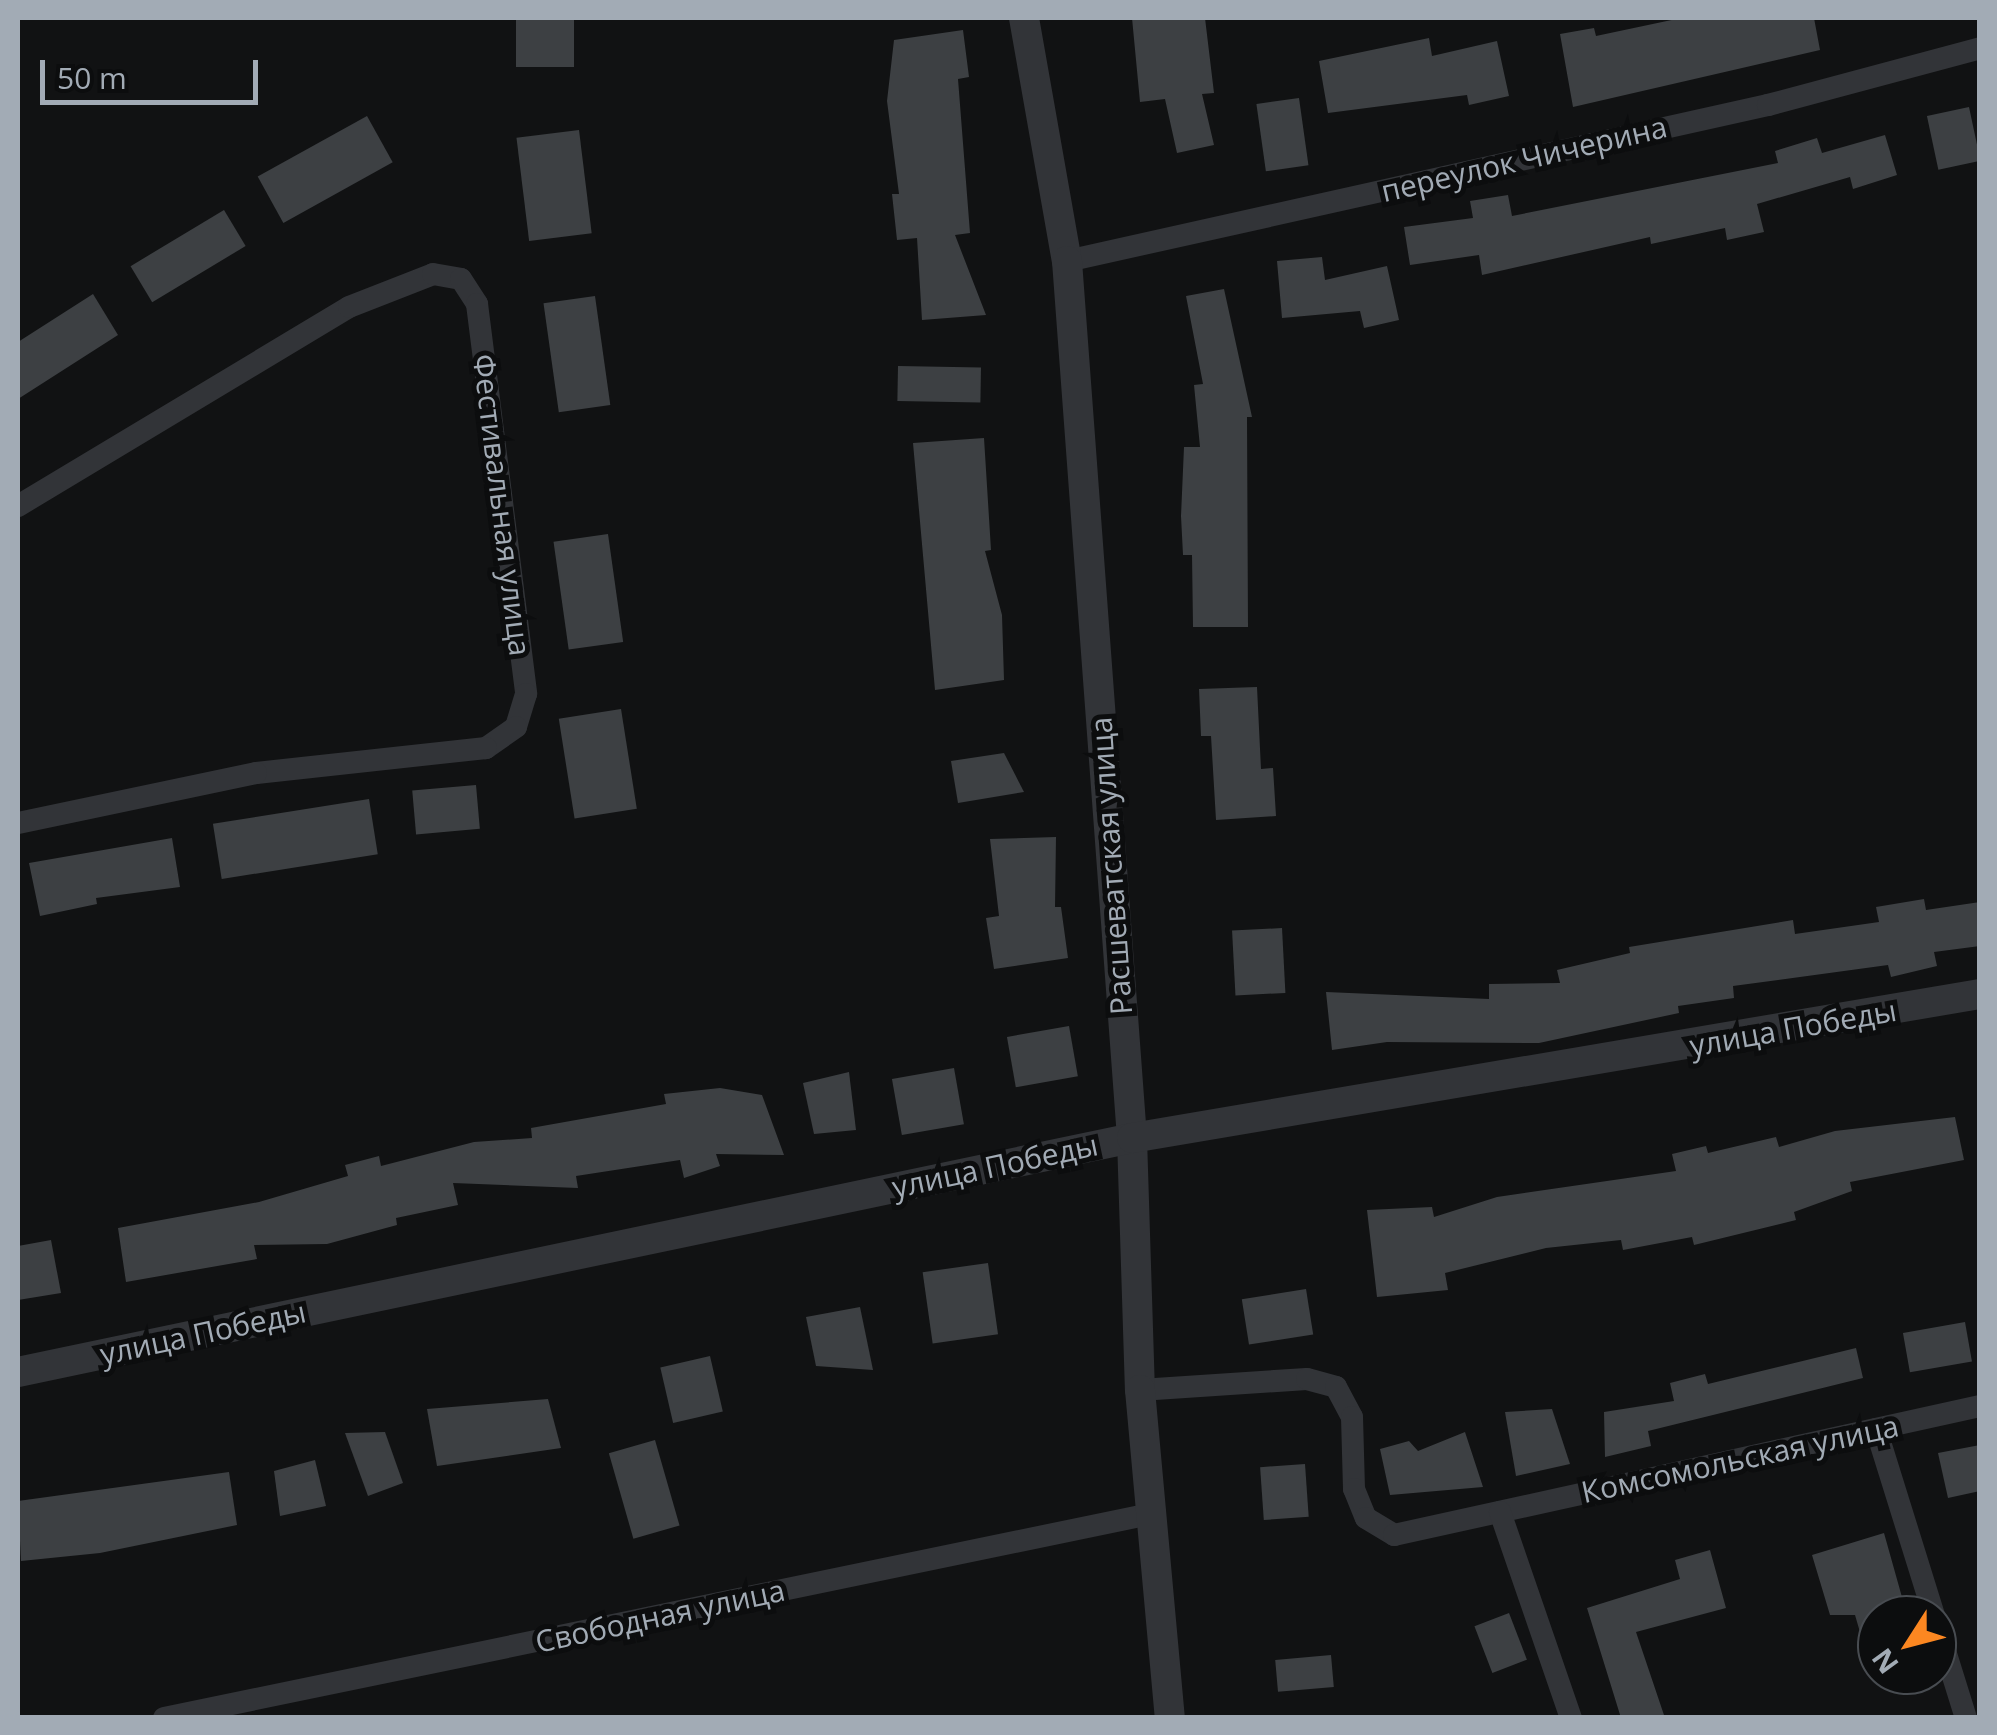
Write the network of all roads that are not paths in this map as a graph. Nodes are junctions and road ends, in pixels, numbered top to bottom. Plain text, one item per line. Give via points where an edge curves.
1 (1024, 18) edge
2 (1980, 48) edge
3 (1067, 261) junction
4 (18, 506) edge
5 (18, 822) edge
6 (1980, 994) edge
7 (1132, 1138) junction
8 (18, 1372) edge
9 (1140, 1390) junction
10 (1980, 1406) edge
11 (1876, 1429) junction
12 (1500, 1512) junction
13 (1155, 1513) junction
14 (1928, 1595) edge
15 (1957, 1689) edge
16 (204, 1714) edge
17 (164, 1718) edge
18 (1170, 1718) edge
19 (1570, 1718) edge
20 (1966, 1718) edge

1 - 3 street, Расшеватская улица
2 - 3 street, переулок Чичерина via 1768,104
3 - 7 street, Расшеватская улица
4 - 5 street, Фестивальная улица via 349,307 433,274 461,279 477,304 526,694 516,726 486,748 256,773
6 - 7 street, улица Победы
7 - 8 street, улица Победы
7 - 9 street, Расшеватская улица
9 - 12 street, Комсомольская улица via 1307,1380 1336,1387 1352,1416 1354,1489 1366,1518 1394,1535
9 - 13 street, Расшеватская улица
10 - 11 street, Комсомольская улица
11 - 12 street, Комсомольская улица
11 - 14 street
12 - 19 street
13 - 16 street, Свободная улица
13 - 18 street, Расшеватская улица
15 - 20 street
16 - 17 street, Свободная улица

